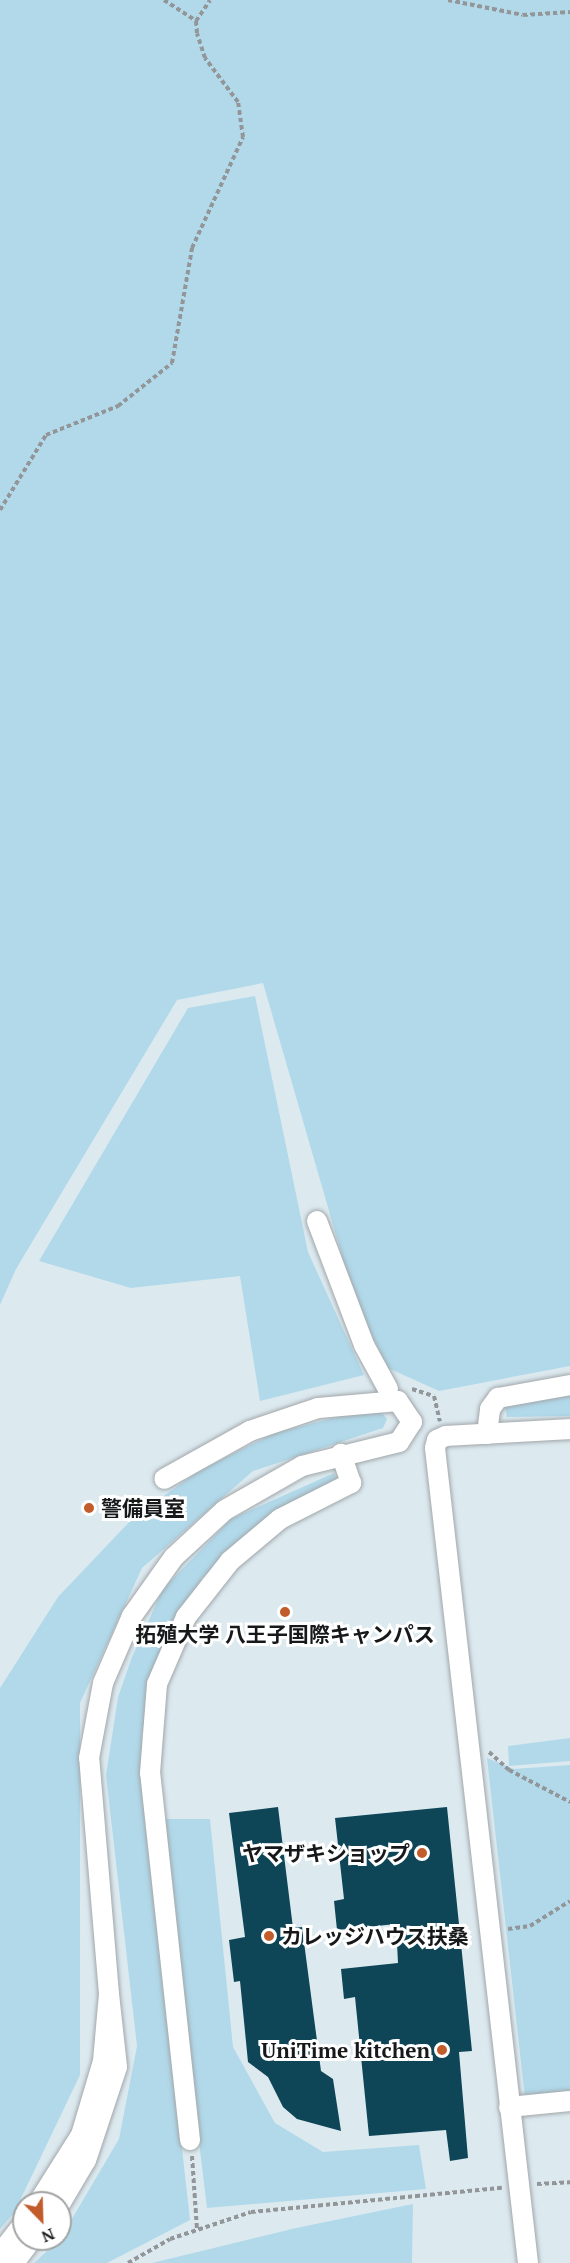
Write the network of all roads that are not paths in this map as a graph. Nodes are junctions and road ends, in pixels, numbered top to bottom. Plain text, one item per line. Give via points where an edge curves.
1 (316, 1221) dead end
2 (570, 1385) edge
3 (388, 1389) dead end
4 (570, 1429) edge
5 (409, 1433) junction
6 (487, 1434) junction
7 (437, 1440) junction
8 (341, 1454) junction
9 (164, 1479) dead end
10 (110, 2064) junction
11 (570, 2101) edge
12 (509, 2107) junction
13 (190, 2140) road end
14 (46, 2191) edge
15 (68, 2191) edge
16 (12, 2238) edge
17 (0, 2254) edge
18 (528, 2263) edge

1 - 3 lane via 364,1345
2 - 6 lane via 498,1398 490,1408
4 - 6 lane
5 - 7 lane
5 - 8 lane via 399,1442
5 - 9 lane via 412,1422 398,1401 328,1406 250,1431
6 - 7 lane
7 - 12 lane
8 - 10 lane via 266,1483 198,1533 151,1587 116,1648 94,1722 88,1788 109,1994
8 - 13 lane via 351,1483 280,1519 230,1561 186,1617 157,1683 150,1773
10 - 14 lane via 81,2135
10 - 15 lane via 86,2160
11 - 12 lane
12 - 18 lane
16 - 17 lane

